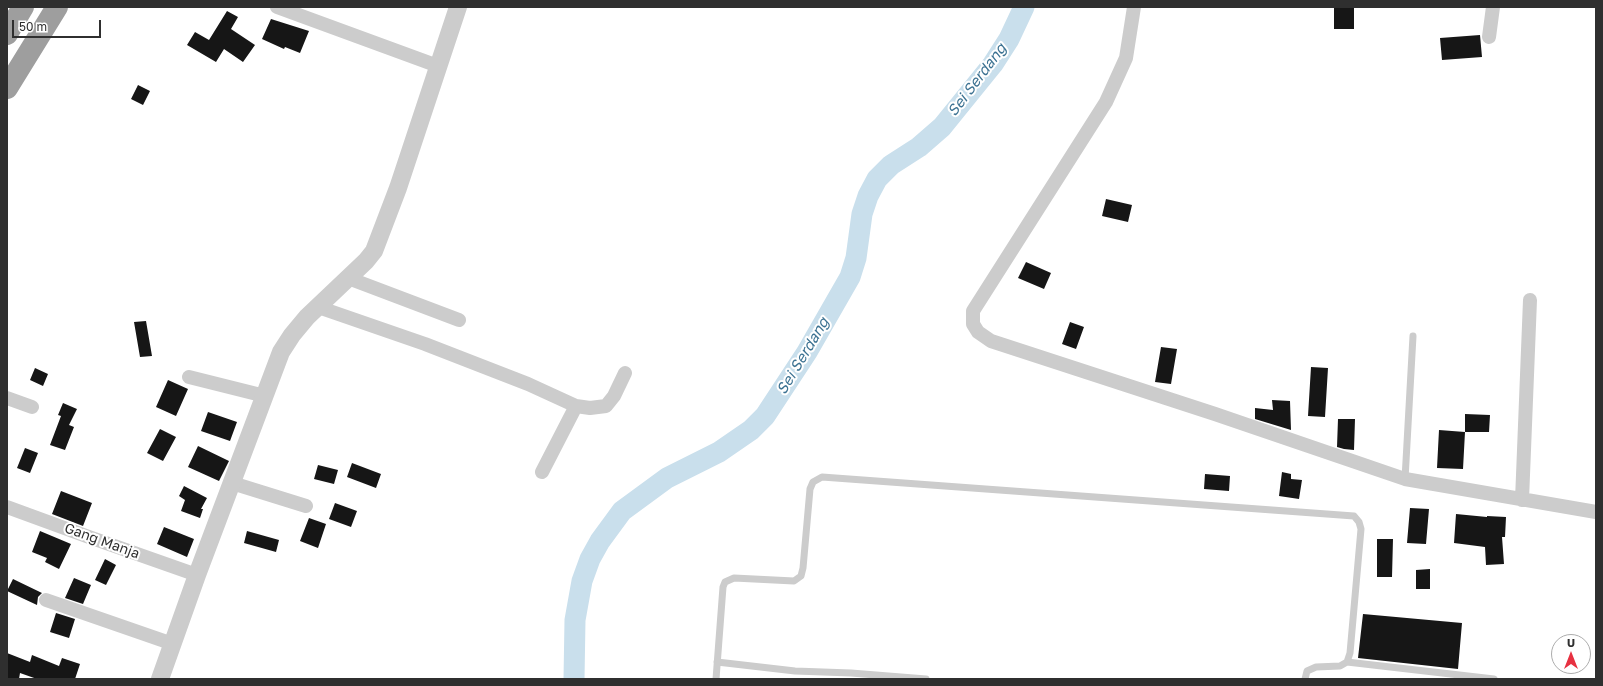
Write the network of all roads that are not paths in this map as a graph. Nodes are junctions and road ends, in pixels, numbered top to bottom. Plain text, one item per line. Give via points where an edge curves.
1 (23, 7) edge
2 (57, 7) edge
3 (277, 7) edge
4 (1134, 7) edge
5 (1493, 7) edge
6 (454, 8) edge
7 (7, 34) edge
8 (1489, 37) dead end
9 (438, 66) junction
10 (7, 88) edge
11 (348, 278) junction
12 (1530, 300) dead end
13 (318, 307) junction
14 (459, 320) dead end
15 (1413, 336) dead end
16 (625, 373) dead end
17 (189, 377) dead end
18 (265, 396) junction
19 (7, 398) edge
20 (576, 406) junction
21 (32, 407) dead end
22 (542, 472) dead end
23 (1405, 479) junction
24 (232, 484) junction
25 (1522, 500) junction
26 (306, 506) dead end
27 (7, 507) edge
28 (1596, 512) edge
29 (197, 575) junction
30 (46, 600) dead end
31 (173, 644) junction
32 (717, 662) junction
33 (1347, 662) junction
34 (851, 676) edge
35 (894, 678) edge
36 (160, 679) edge
37 (716, 679) edge
38 (926, 679) edge
39 (1305, 679) edge
40 (1494, 679) edge

1 - 7 highway
2 - 10 highway
3 - 9 street
4 - 23 street via 1126,58 1106,102 973,311 973,324 978,332 991,341
5 - 8 street
6 - 9 street
9 - 11 street via 374,251
11 - 13 street
11 - 14 street
12 - 25 street
13 - 18 street via 288,340 276,363
13 - 20 street via 432,347 528,384
15 - 23 lane
16 - 20 street via 606,406
17 - 18 street
18 - 24 street
19 - 21 street
20 - 22 street
23 - 25 street
24 - 26 street
24 - 29 street
25 - 28 street
27 - 29 street, Gang Manja
29 - 31 street
30 - 31 street
31 - 36 street
32 - 33 lane via 725,582 734,578 794,581 801,576 810,489 813,482 822,477 1354,516 1361,529 1350,653
32 - 34 lane
32 - 37 lane
33 - 39 lane via 1340,666 1316,667 1307,671
33 - 40 lane
34 - 35 lane
35 - 38 lane

